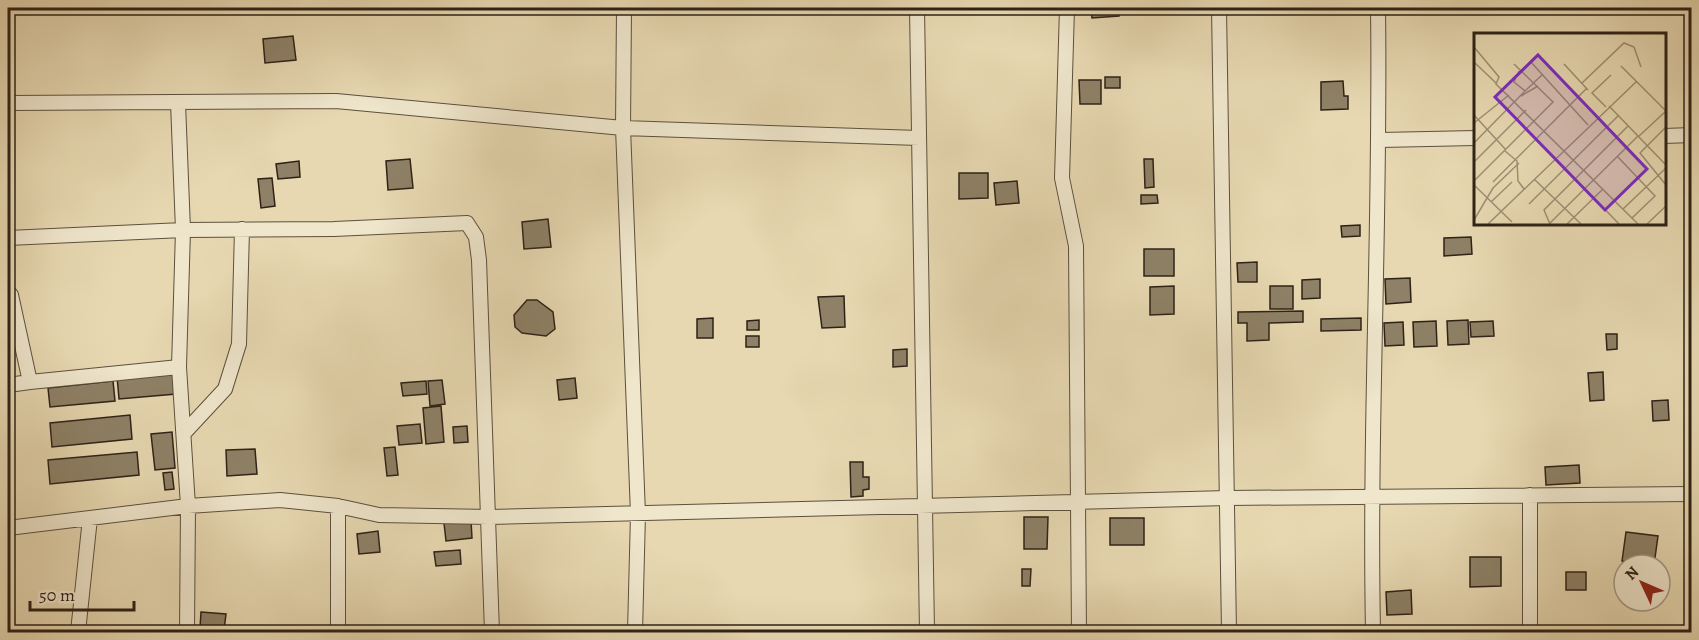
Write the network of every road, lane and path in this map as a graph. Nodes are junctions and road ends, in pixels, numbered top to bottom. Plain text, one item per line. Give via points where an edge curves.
1 (624, 8) edge
2 (917, 8) edge
3 (1067, 8) edge
4 (1219, 8) edge
5 (1378, 8) edge
6 (178, 103) junction
7 (8, 104) edge
8 (623, 128) junction
9 (1692, 135) edge
10 (1666, 136) edge
11 (919, 138) junction
12 (1474, 138) edge
13 (1380, 140) junction
14 (242, 229) junction
15 (183, 230) junction
16 (8, 238) edge
17 (8, 292) edge
18 (179, 368) junction
19 (30, 382) junction
20 (8, 385) edge
21 (185, 432) junction
22 (1692, 494) edge
23 (1530, 495) junction
24 (1370, 496) junction
25 (1228, 498) junction
26 (1077, 501) junction
27 (188, 506) junction
28 (338, 506) junction
29 (924, 506) junction
30 (638, 514) junction
31 (490, 517) junction
32 (90, 518) junction
33 (8, 528) edge
34 (78, 633) edge
35 (187, 633) edge
36 (338, 633) edge
37 (492, 633) edge
38 (635, 633) edge
39 (927, 633) edge
40 (1079, 633) edge
41 (1229, 633) edge
42 (1373, 633) edge
43 (1530, 633) edge

1 - 8 street
2 - 11 street
3 - 26 street via 1062,178 1076,246
4 - 25 street
5 - 13 street
6 - 7 street
6 - 8 street via 336,101
6 - 15 street
8 - 11 street
8 - 30 street
9 - 10 street
11 - 29 street
12 - 13 street
13 - 24 street
14 - 15 street
14 - 21 street via 239,344 225,389
14 - 31 street via 467,223 476,237 479,260
15 - 16 street
15 - 18 street
17 - 19 street
18 - 19 street
18 - 21 street
19 - 20 street
21 - 27 street
22 - 23 street
23 - 24 street
23 - 43 street
24 - 25 street
24 - 42 street
25 - 26 street
25 - 41 street
26 - 29 street
26 - 40 street
27 - 28 street via 280,500
27 - 32 street
27 - 35 street
28 - 31 street via 379,515
28 - 36 street
29 - 30 street
29 - 39 street
30 - 31 street
30 - 38 street
31 - 37 street
32 - 33 street
32 - 34 street

